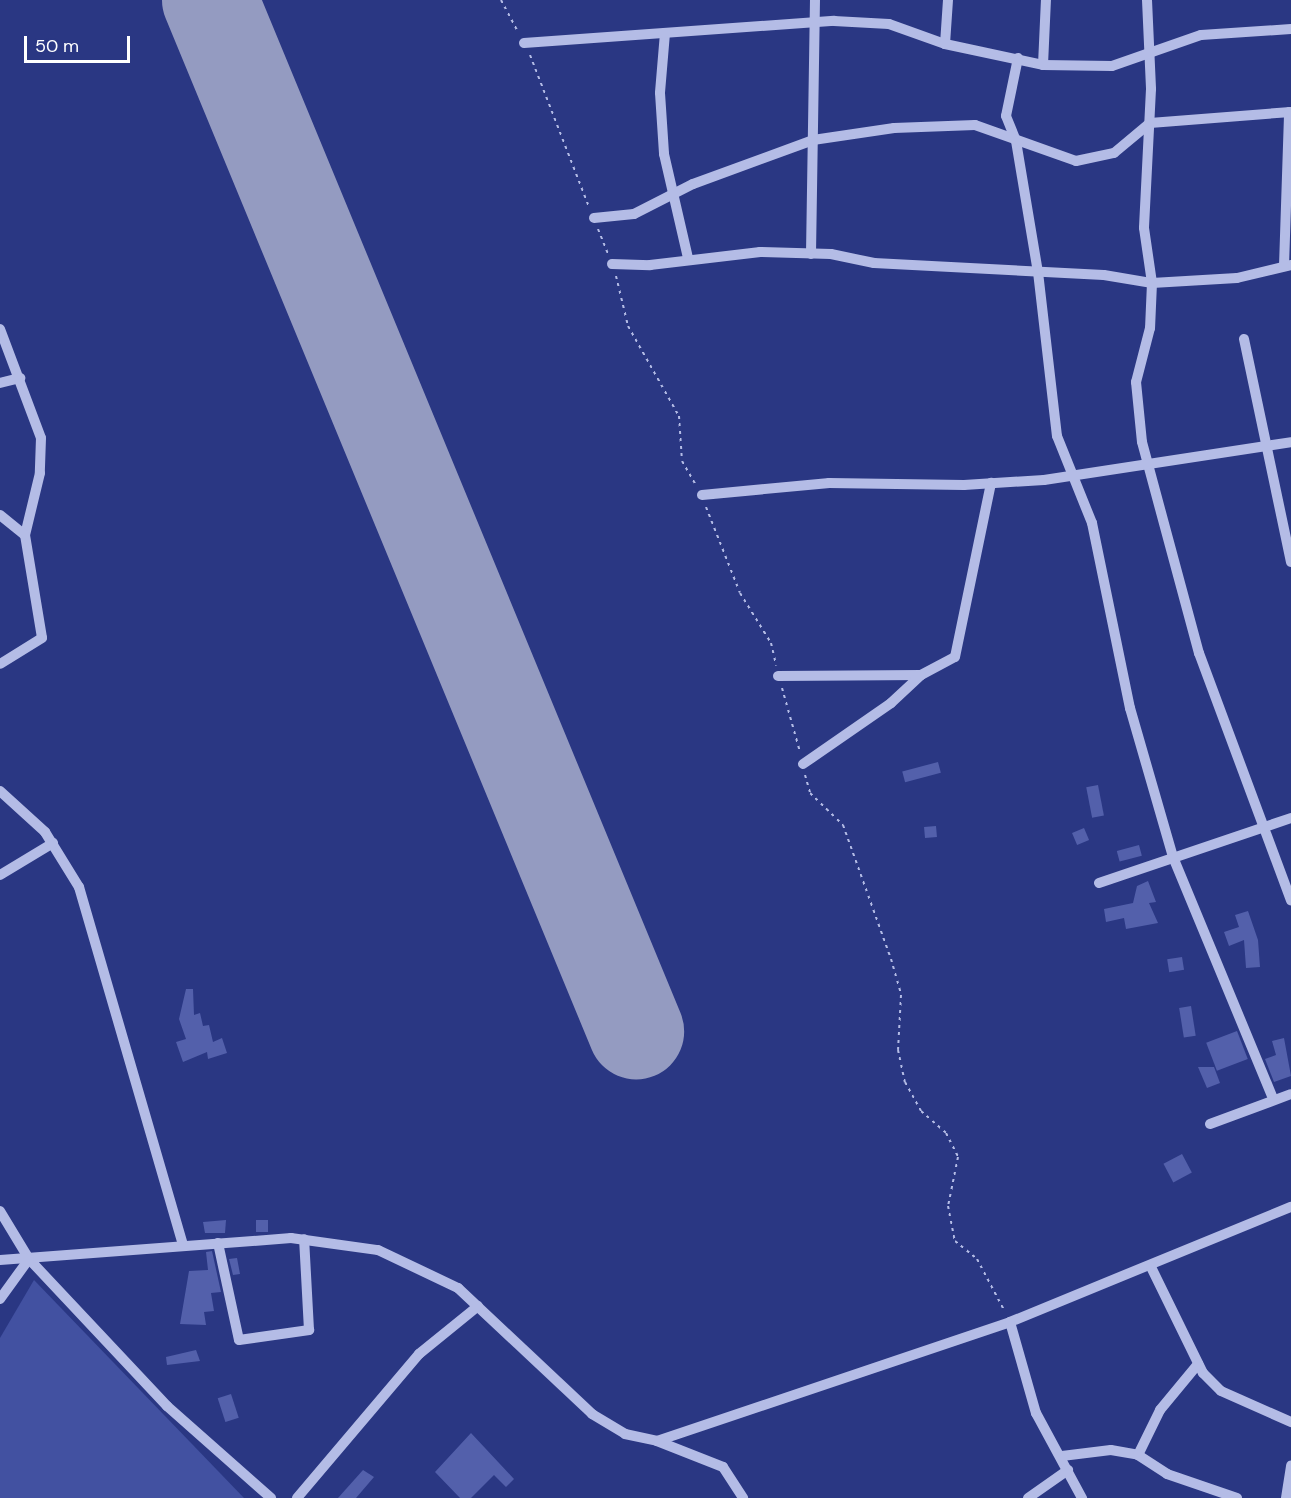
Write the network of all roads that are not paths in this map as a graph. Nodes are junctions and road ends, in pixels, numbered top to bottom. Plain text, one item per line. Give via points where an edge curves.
1 (815, 0) edge
2 (948, 0) edge
3 (1046, 0) edge
4 (1147, 0) edge
5 (814, 22) junction
6 (1291, 29) edge
7 (664, 33) junction
8 (524, 43) road end
9 (945, 44) junction
10 (1150, 55) junction
11 (1018, 58) junction
12 (1043, 64) junction
13 (1290, 112) edge
14 (1150, 123) junction
15 (813, 140) junction
16 (1016, 141) junction
17 (673, 194) junction
18 (594, 218) road end
19 (811, 254) junction
20 (688, 258) junction
21 (612, 264) road end
22 (1288, 265) edge
23 (1038, 272) junction
24 (1152, 283) junction
25 (0, 329) edge
26 (1244, 339) dead end
27 (20, 378) junction
28 (0, 383) edge
29 (1291, 442) edge
30 (1266, 446) junction
31 (1146, 462) junction
32 (1072, 475) junction
33 (991, 483) junction
34 (702, 495) road end
35 (0, 515) edge
36 (25, 535) junction
37 (1291, 562) edge
38 (0, 664) edge
39 (921, 675) junction
40 (778, 676) road end
41 (803, 764) road end
42 (0, 790) edge
43 (1291, 818) edge
44 (1267, 826) junction
45 (53, 843) junction
46 (1173, 857) junction
47 (0, 875) edge
48 (1099, 883) dead end
49 (1291, 900) edge
50 (1291, 1094) edge
51 (1273, 1099) junction
52 (1210, 1124) dead end
53 (1291, 1207) edge
54 (0, 1210) edge
55 (304, 1239) junction
56 (218, 1243) junction
57 (183, 1245) junction
58 (29, 1258) junction
59 (0, 1260) edge
60 (1151, 1267) junction
61 (0, 1299) edge
62 (478, 1306) junction
63 (1010, 1322) junction
64 (1198, 1364) junction
65 (1291, 1422) edge
66 (657, 1441) junction
67 (1062, 1455) junction
68 (1138, 1455) junction
69 (1291, 1465) edge
70 (1068, 1470) junction
71 (272, 1498) edge
72 (297, 1498) edge
73 (743, 1498) edge
74 (1028, 1498) edge
75 (1082, 1498) edge
76 (1237, 1498) edge
77 (1286, 1498) edge

1 - 5 street
2 - 9 street
3 - 12 street
4 - 10 street
5 - 7 street
5 - 9 street via 889,24
5 - 15 street
6 - 10 street via 1201,35
7 - 8 street
7 - 17 street via 660,93
9 - 11 street
10 - 12 street via 1112,66
10 - 14 street
11 - 12 street
11 - 16 street via 1006,116
13 - 14 street
13 - 22 street
14 - 16 street via 1114,153 1076,161
14 - 24 street via 1144,228
15 - 16 street via 894,128 975,125
15 - 17 street
15 - 19 street
16 - 23 street
17 - 18 street via 634,214
17 - 20 street
19 - 20 street
19 - 23 street via 885,264
20 - 21 street via 650,265
22 - 24 street via 1237,278
23 - 24 street
23 - 32 street via 1047,382 1057,436
24 - 31 street via 1150,328 1136,382
25 - 27 street
26 - 30 street
27 - 28 street
27 - 36 street via 41,438 40,473
29 - 30 street
30 - 31 street
30 - 37 street
31 - 32 street
31 - 44 street via 1199,653
32 - 33 street
32 - 46 street via 1092,523 1130,708
33 - 34 street via 829,483
33 - 39 street via 955,657
35 - 36 street
36 - 38 street via 42,638
39 - 40 street
39 - 41 street via 891,703
42 - 45 street
43 - 44 street
44 - 46 street
44 - 49 street
45 - 47 street
45 - 57 street via 88,912
46 - 48 street
46 - 51 street
50 - 51 street
51 - 52 street
53 - 60 street
54 - 58 street
55 - 56 street
55 - 56 street via 309,1330 239,1340
55 - 62 street via 337,1240 403,1260 458,1288
56 - 57 street
57 - 58 street
58 - 59 street
58 - 61 street
58 - 71 street via 183,1422
60 - 63 street
60 - 64 street
62 - 66 street via 592,1414 625,1434
62 - 72 street via 419,1354
63 - 66 street
63 - 67 street via 1036,1413
64 - 65 street via 1221,1391
64 - 68 street via 1160,1410
66 - 73 street via 723,1467
67 - 68 street via 1111,1450
67 - 70 street
68 - 76 street via 1167,1474
69 - 77 street
70 - 74 street
70 - 75 street

